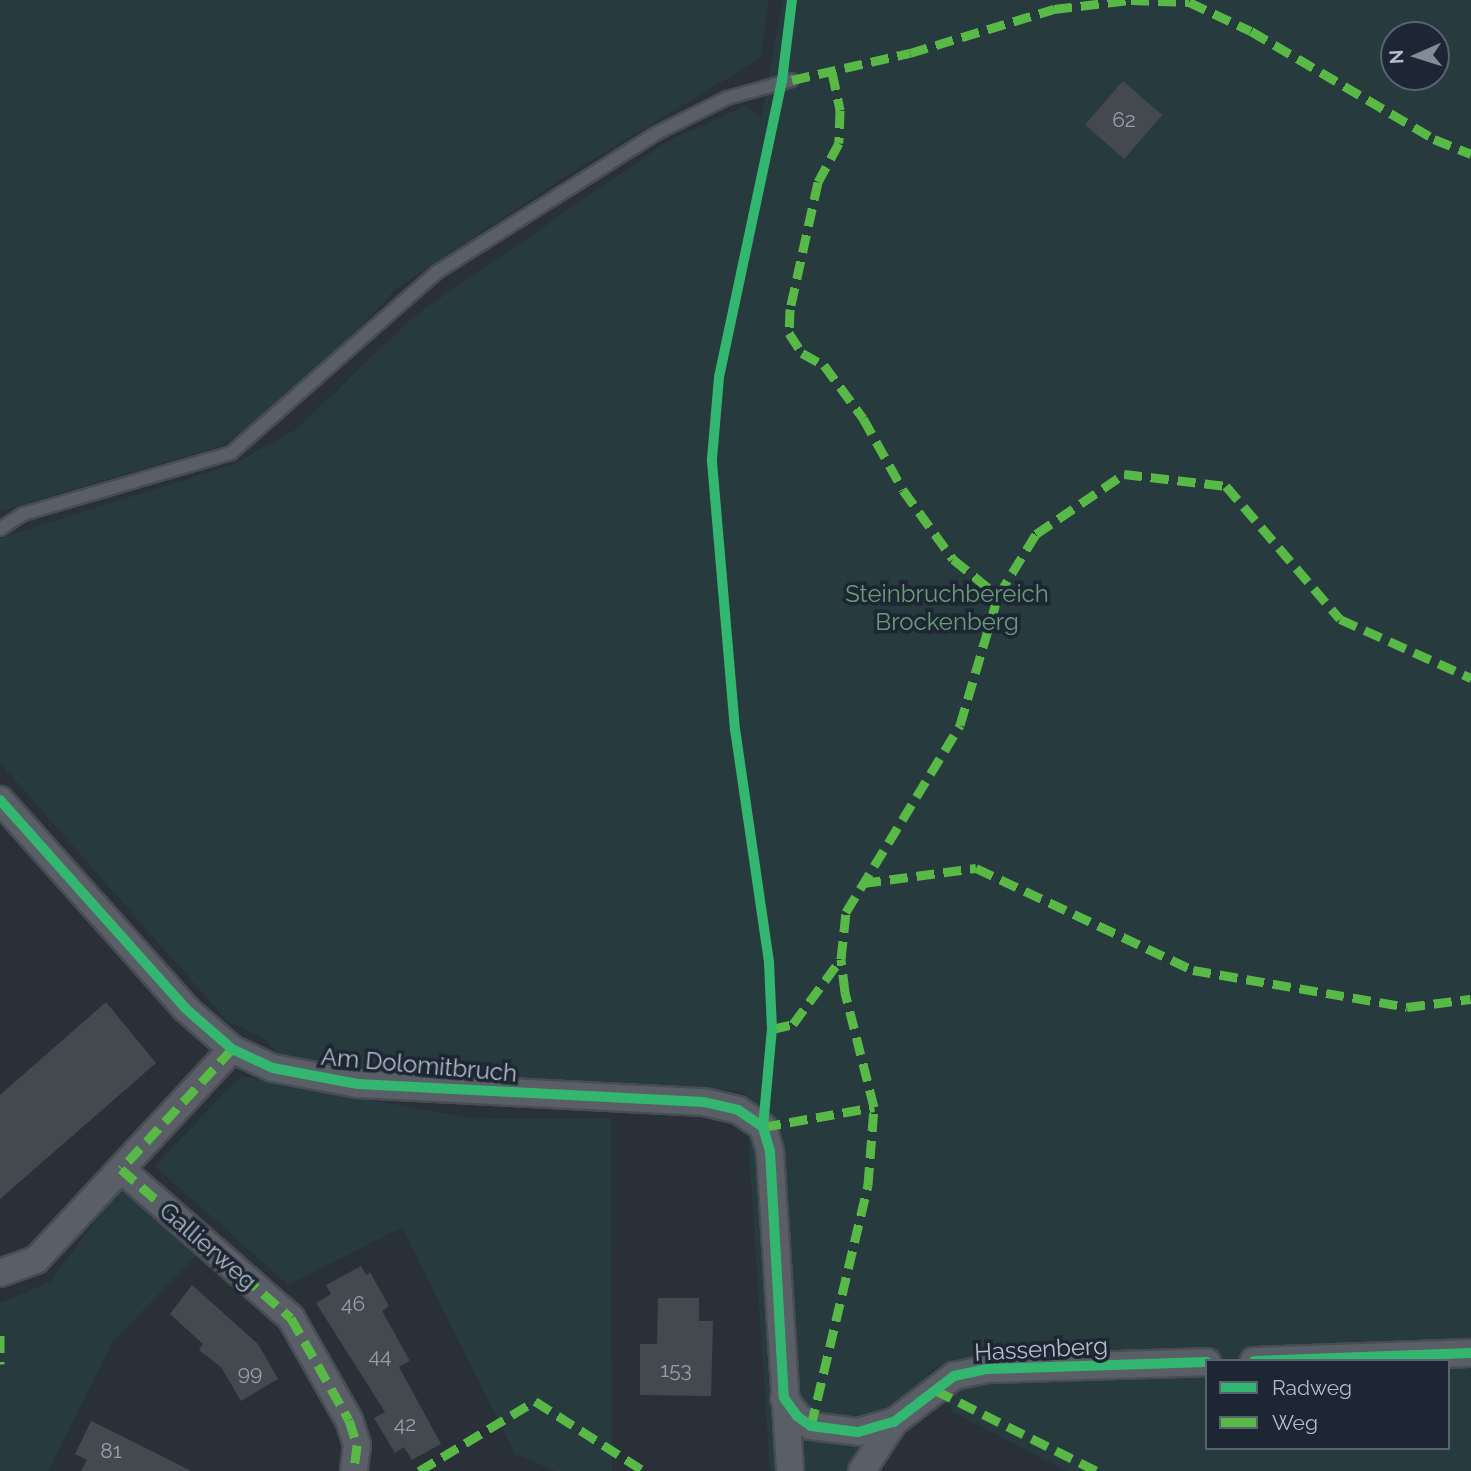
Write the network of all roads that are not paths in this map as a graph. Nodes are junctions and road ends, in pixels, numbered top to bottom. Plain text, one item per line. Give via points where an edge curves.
1 (792, 80) dead end
2 (0, 529) edge
3 (0, 800) edge
4 (232, 1049) junction
5 (121, 1169) junction
6 (0, 1273) edge
7 (1471, 1353) edge
8 (1308, 1359) edge
9 (1205, 1362) edge
10 (784, 1398) junction
11 (894, 1422) junction
12 (354, 1471) edge
13 (790, 1471) edge
14 (862, 1471) edge

1 - 2 lane via 727,99 657,133 437,272 231,453 23,514
3 - 4 street, Am Dolomitbruch via 185,1007
4 - 5 street
4 - 10 street, Am Dolomitbruch via 273,1068 358,1084 704,1102 738,1110 763,1127 770,1151
5 - 6 street via 36,1260
5 - 12 street, Gallierweg via 291,1318 349,1420 357,1445
7 - 8 street
9 - 11 street, Hassenberg via 988,1369 954,1376
10 - 11 street via 811,1426 858,1432
10 - 13 street, Am Dolomitbruch
11 - 14 street

